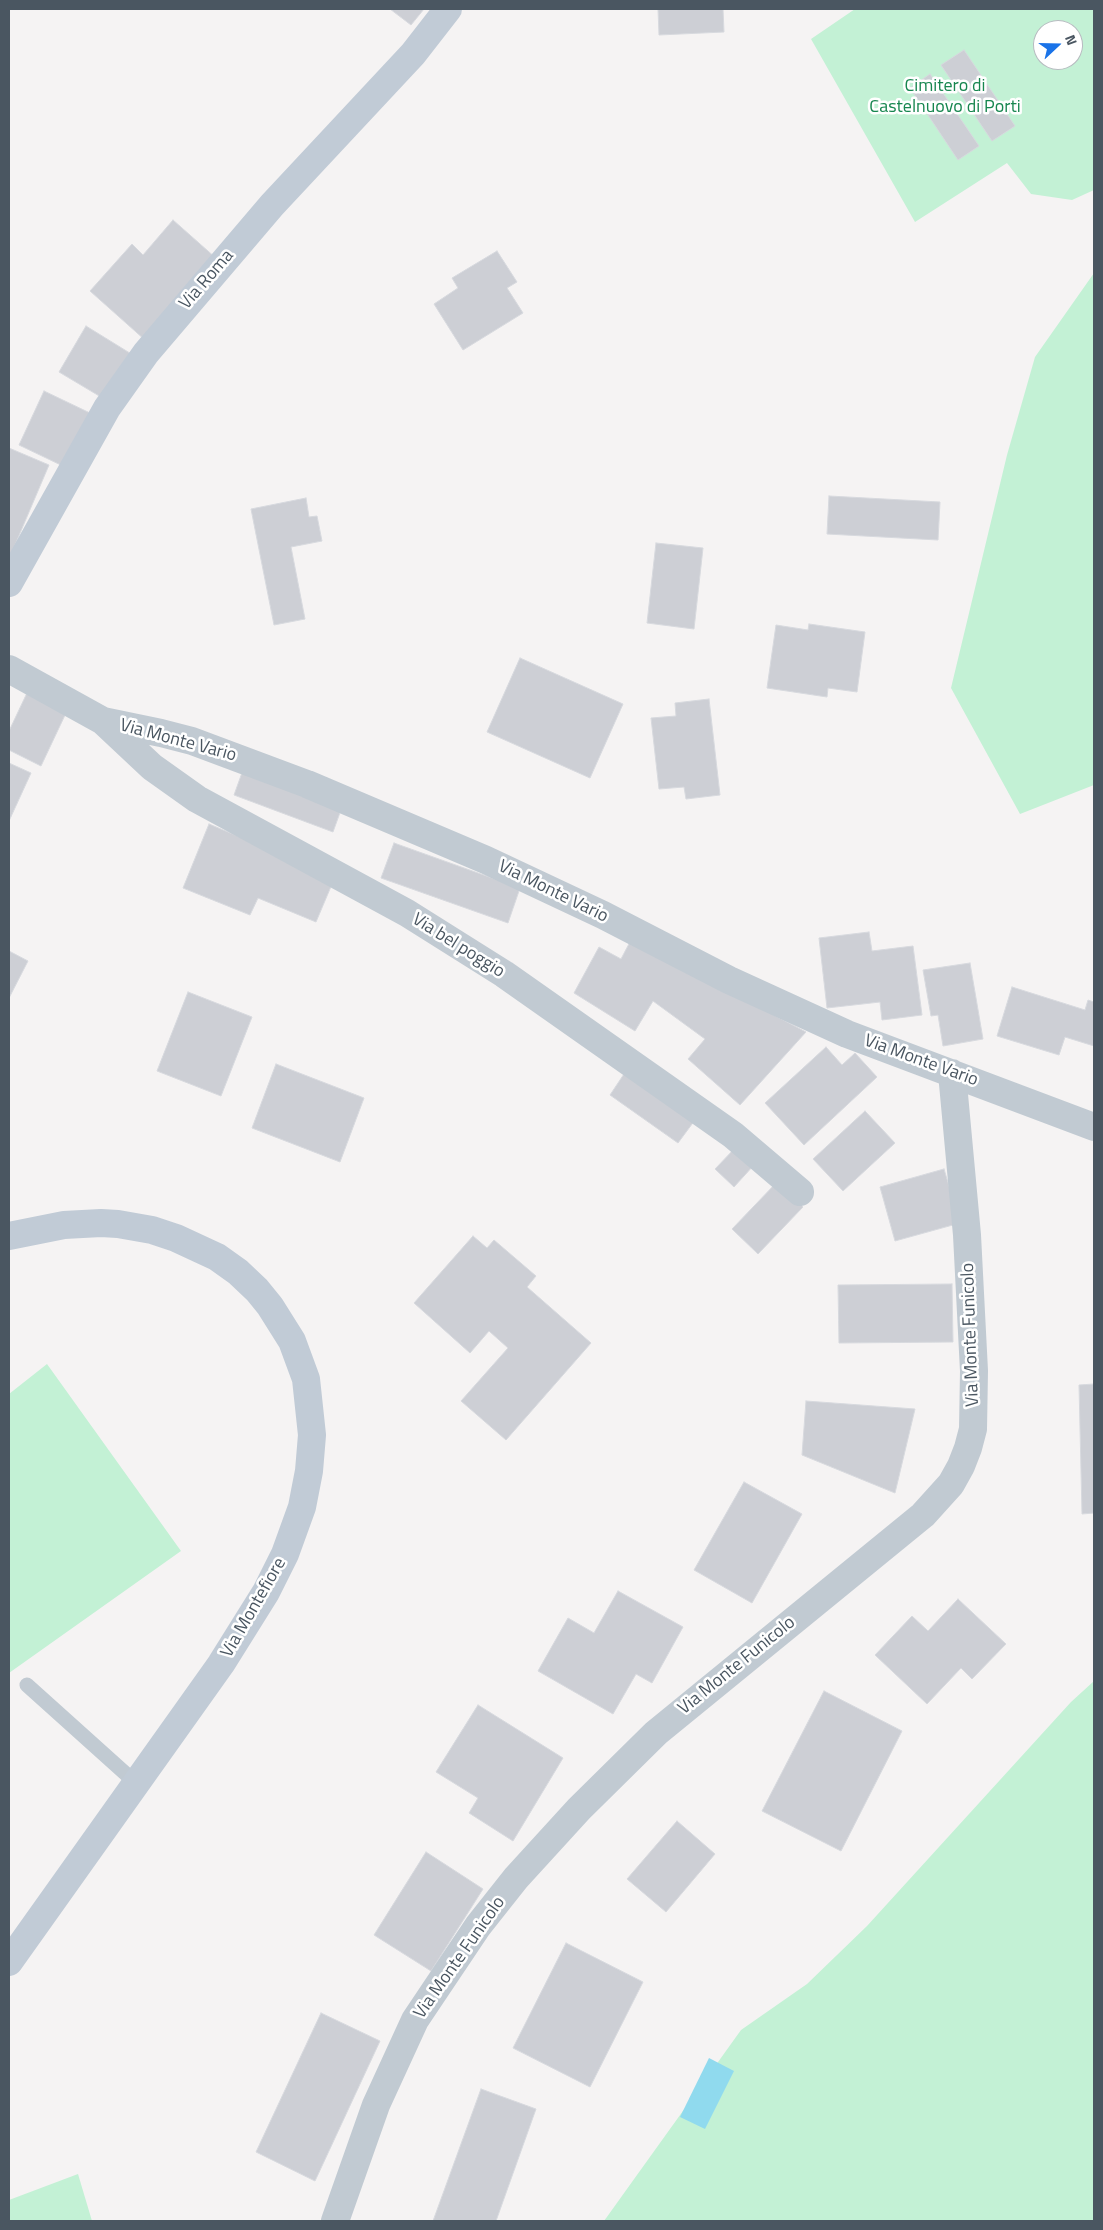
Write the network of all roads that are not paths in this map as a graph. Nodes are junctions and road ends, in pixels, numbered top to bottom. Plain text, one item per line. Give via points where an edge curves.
1 (448, 9) edge
2 (9, 583) edge
3 (9, 668) edge
4 (103, 721) junction
5 (952, 1073) junction
6 (1094, 1126) edge
7 (800, 1192) dead end
8 (9, 1236) edge
9 (27, 1685) dead end
10 (136, 1783) junction
11 (9, 1962) edge
12 (335, 2221) edge

1 - 2 main road, Via Roma via 413,54 272,205 146,353 88,440
3 - 4 street, Via Monte Vario
4 - 5 street, Via Monte Vario via 192,742 316,788 486,860 729,980 847,1034
4 - 7 street, Via bel poggio via 152,768 197,799 407,913 504,974 732,1135
5 - 6 street, Via Monte Vario
5 - 12 street, Via Monte Funicolo via 967,1235 974,1371 973,1429 961,1466 951,1484 923,1515 656,1733 579,1809 516,1878 473,1934 416,2020 376,2105
8 - 10 main road, Via Montefiore via 64,1225 101,1223 152,1230 203,1250 238,1272 270,1306 292,1341 306,1379 312,1435 309,1471 302,1507 285,1554 237,1640
9 - 10 lane
10 - 11 main road, Via Montefiore

